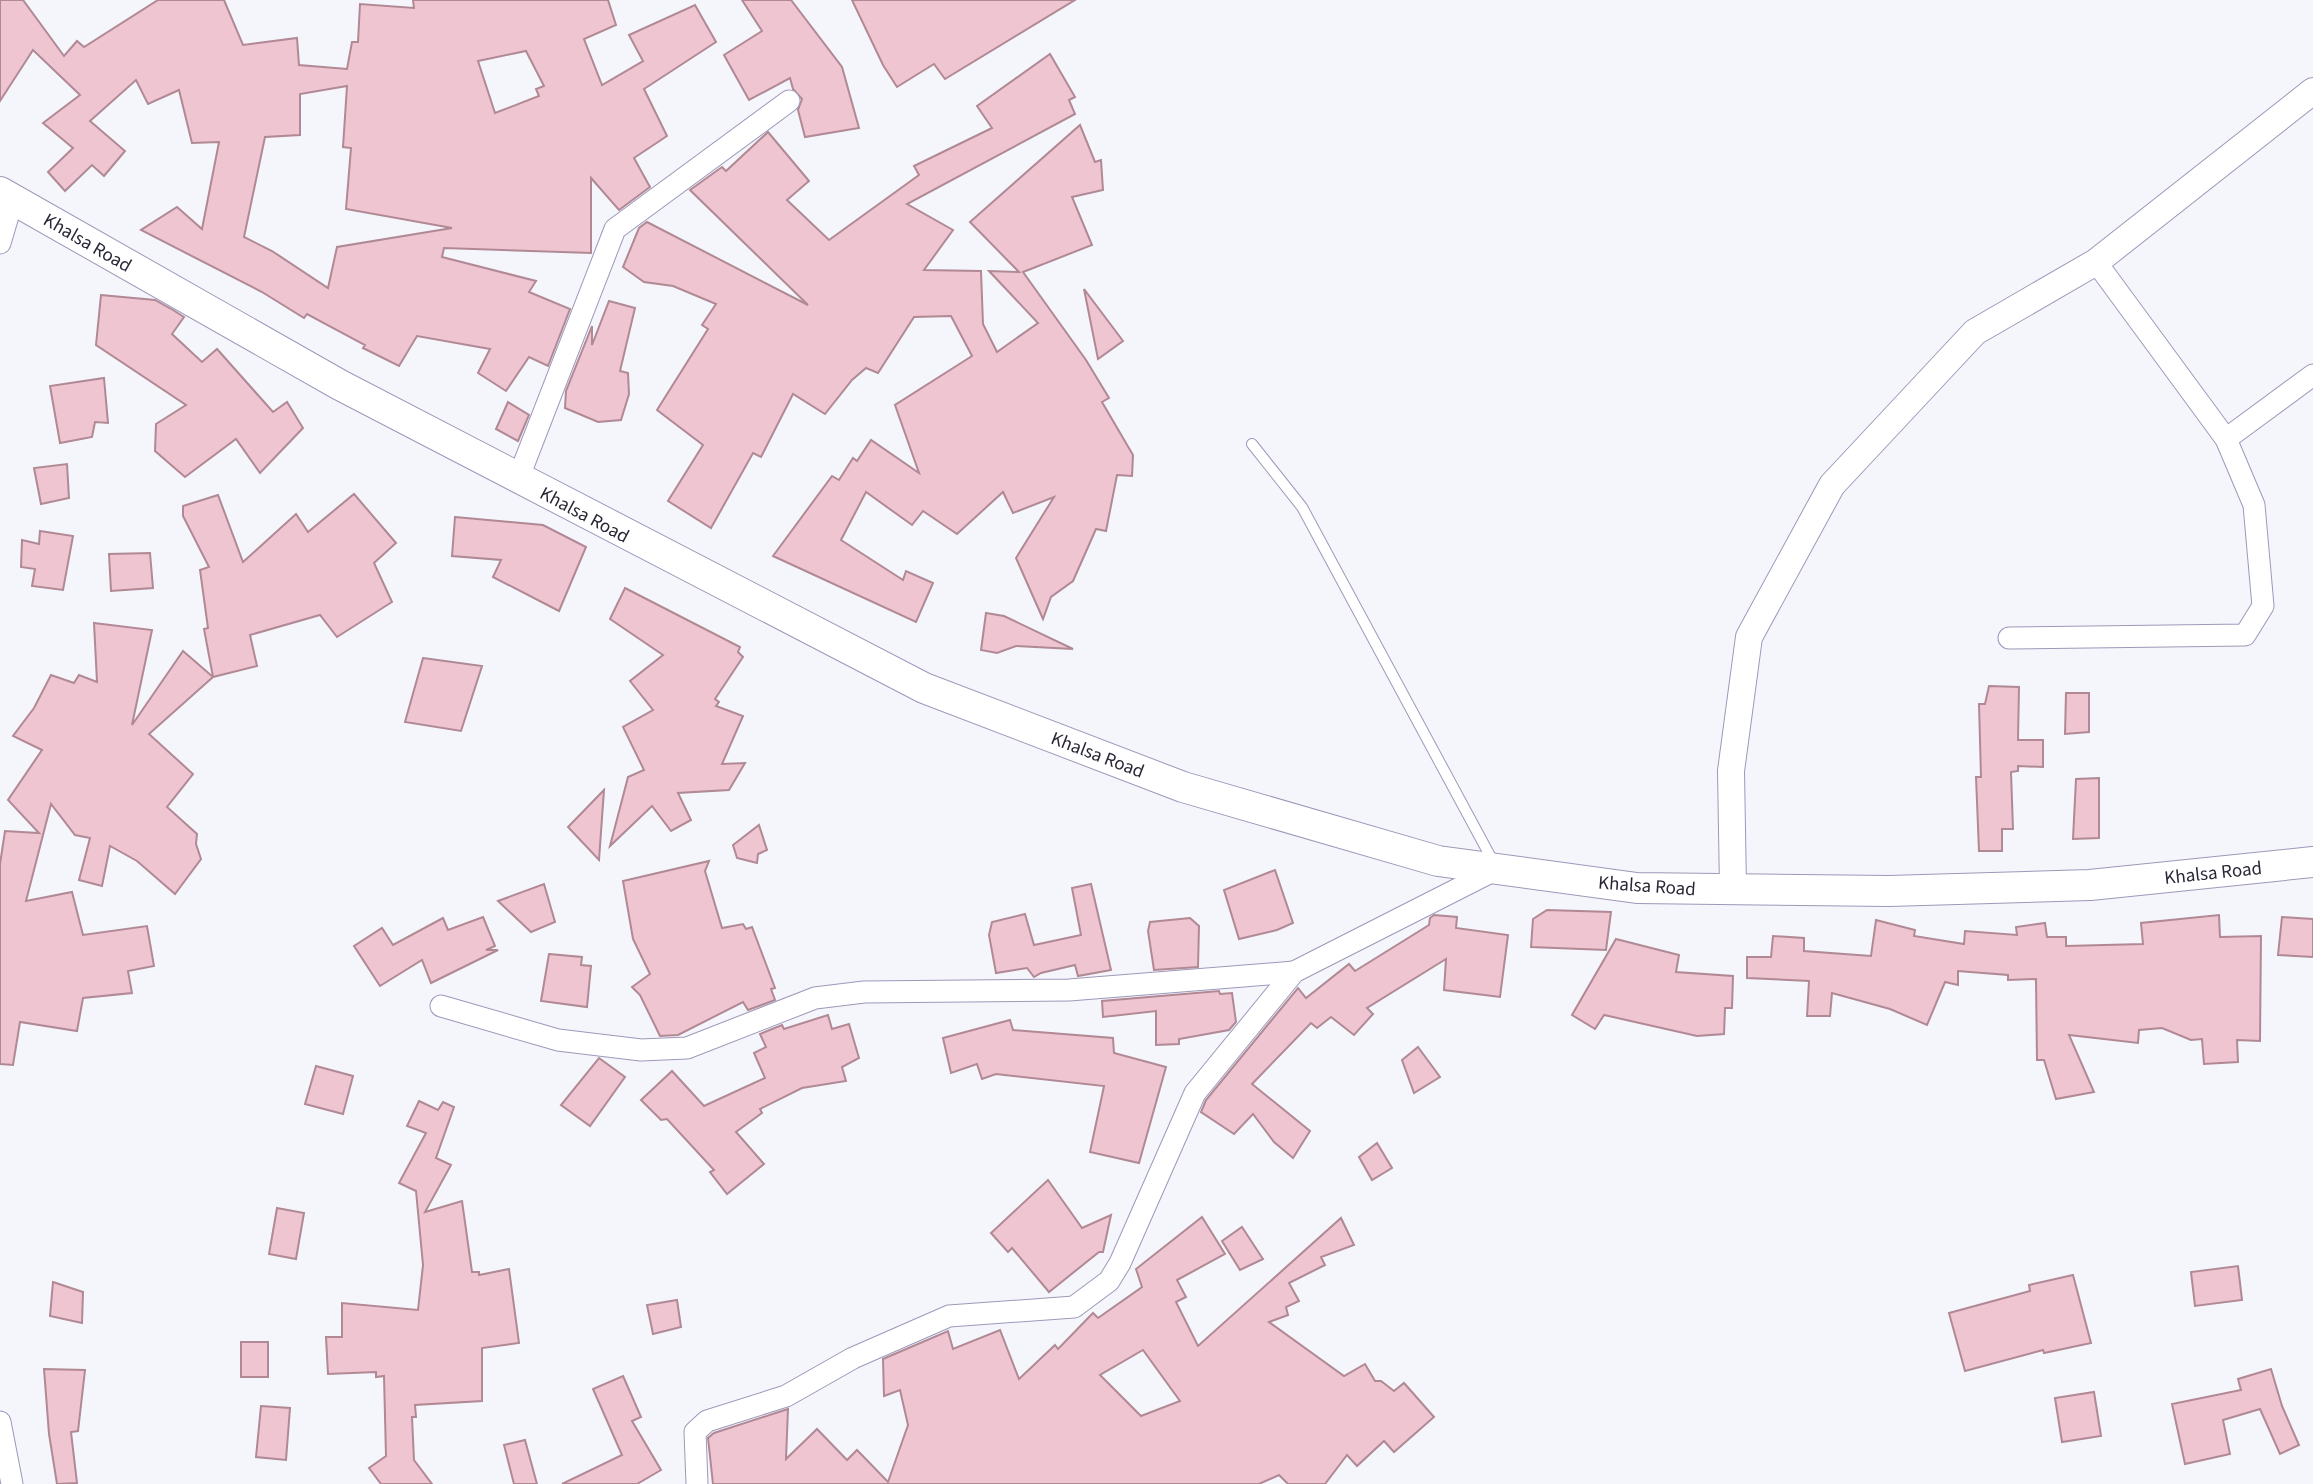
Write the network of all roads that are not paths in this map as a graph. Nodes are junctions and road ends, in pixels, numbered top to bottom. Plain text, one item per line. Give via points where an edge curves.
1 (2313, 91) edge
2 (789, 101) dead end
3 (6, 195) edge
4 (0, 243) edge
5 (2096, 262) junction
6 (2313, 374) edge
7 (2226, 439) junction
8 (1252, 444) dead end
9 (518, 479) junction
10 (2009, 638) dead end
11 (2313, 862) edge
12 (1497, 869) junction
13 (1733, 889) junction
14 (1294, 972) junction
15 (441, 1006) dead end
16 (0, 1422) edge
17 (12, 1484) edge
18 (697, 1484) edge

1 - 5 street
2 - 9 street via 615,229
3 - 4 street
3 - 9 main road, Khalsa Road via 340,386
5 - 7 street
5 - 13 street via 1975,332 1832,485 1749,637 1731,771
6 - 7 street
7 - 10 street via 2254,505 2263,606 2245,635
8 - 12 lane via 1302,507
9 - 12 main road, Khalsa Road via 924,688 1183,786 1438,861
11 - 13 main road, Khalsa Road via 2090,885 1889,891
12 - 13 main road, Khalsa Road via 1637,888
12 - 14 street
14 - 15 street via 1069,990 864,992 815,998 687,1048 641,1050 558,1040
14 - 18 street via 1195,1093 1120,1263 1095,1294 1074,1307 949,1316 853,1358 786,1396 707,1421 695,1433
16 - 17 street

